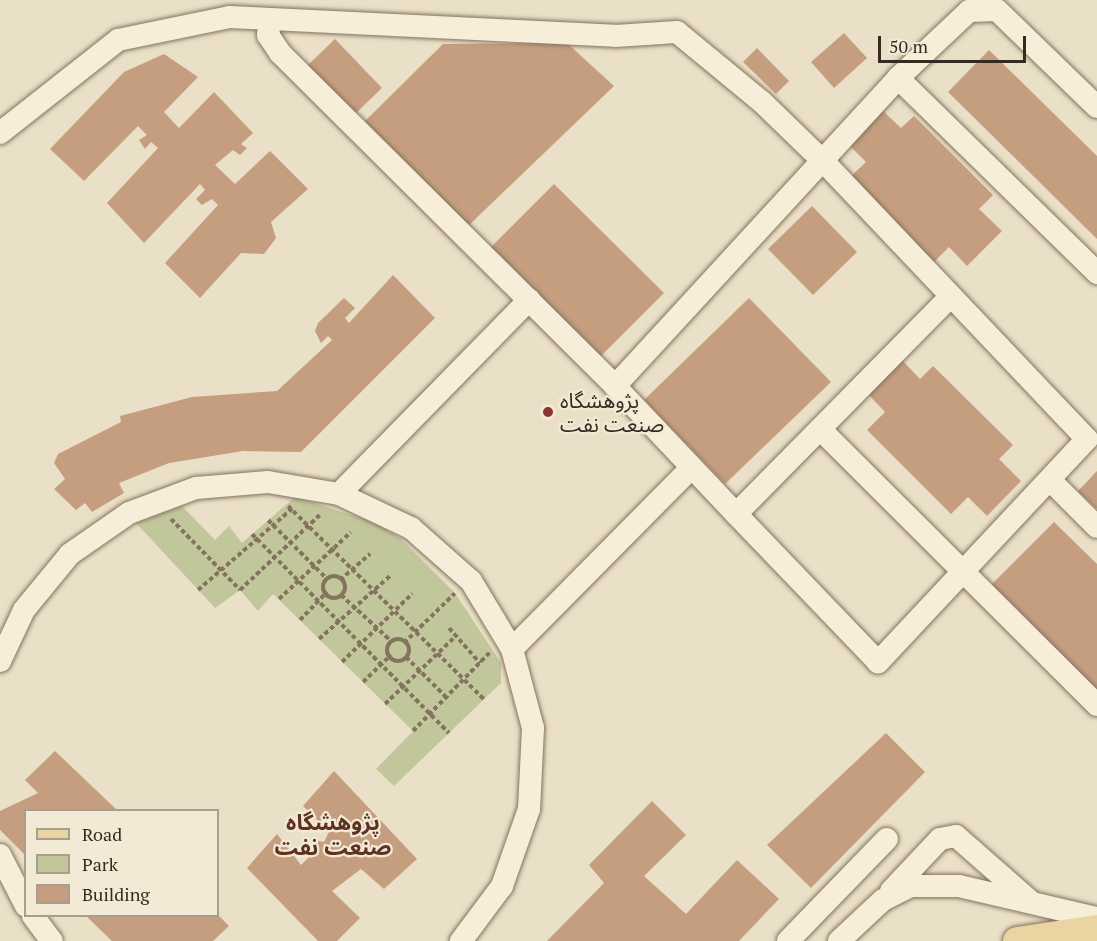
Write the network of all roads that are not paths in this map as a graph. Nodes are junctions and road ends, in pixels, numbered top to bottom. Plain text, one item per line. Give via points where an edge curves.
1 (270, 19) junction
2 (898, 78) junction
3 (1097, 107) edge
4 (0, 133) edge
5 (824, 162) junction
6 (1097, 273) edge
7 (951, 296) junction
8 (529, 300) junction
9 (615, 386) junction
10 (820, 429) junction
11 (1092, 434) edge
12 (691, 468) junction
13 (1050, 480) junction
14 (333, 501) junction
15 (736, 514) junction
16 (1097, 527) edge
17 (965, 571) junction
18 (503, 649) junction
19 (0, 661) edge
20 (1097, 705) edge
21 (887, 839) dead end
22 (0, 855) edge
23 (883, 900) junction
24 (24, 902) edge
25 (1032, 903) junction
26 (34, 917) edge
27 (1097, 918) edge
28 (1097, 930) edge
29 (52, 941) edge
30 (461, 941) edge
31 (788, 941) edge
32 (839, 941) edge
33 (1017, 941) edge

1 - 4 lane via 230,17 118,40
1 - 5 lane via 615,36 677,32 762,102
1 - 8 lane via 268,34 280,53
2 - 3 lane via 969,11 997,10
2 - 5 lane
2 - 6 lane
5 - 7 lane
5 - 9 lane
7 - 10 lane
7 - 11 lane
8 - 9 lane
8 - 14 lane
9 - 12 lane
10 - 15 lane
10 - 17 lane
11 - 13 lane
12 - 15 lane
12 - 18 lane
13 - 16 lane
13 - 17 lane
14 - 18 lane via 411,528 471,581
14 - 19 lane via 268,482 196,488 129,513 70,554 24,610
15 - 17 lane via 878,662
17 - 20 lane
18 - 30 lane via 533,728 529,809 502,886
21 - 31 lane
22 - 24 lane
23 - 25 lane via 910,886 959,886
23 - 25 lane via 940,839 956,836
23 - 32 lane
25 - 27 lane
26 - 29 lane
28 - 33 main road

